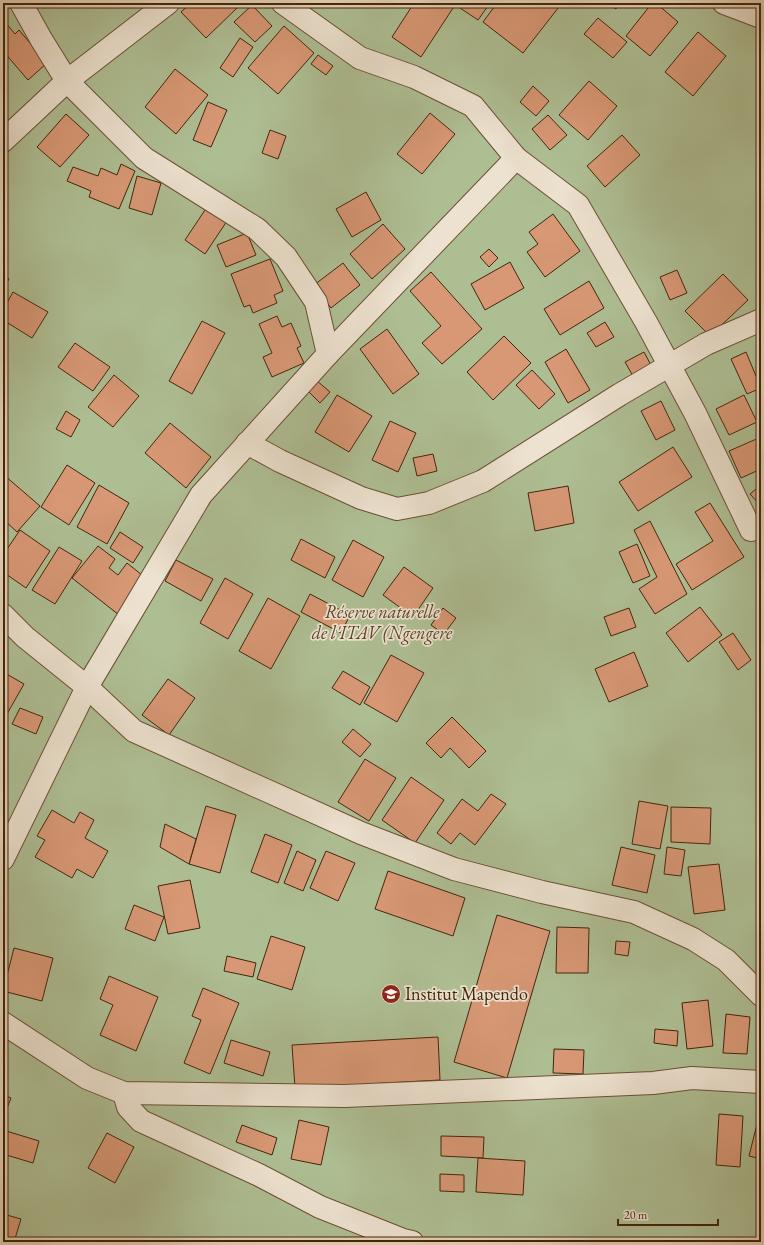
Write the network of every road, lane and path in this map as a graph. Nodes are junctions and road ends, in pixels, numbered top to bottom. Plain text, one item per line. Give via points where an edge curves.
1 (21, 3) edge
2 (168, 3) edge
3 (283, 3) edge
4 (724, 3) edge
5 (761, 17) edge
6 (67, 80) junction
7 (3, 141) edge
8 (516, 158) junction
9 (761, 320) edge
10 (328, 354) junction
11 (670, 366) junction
12 (248, 443) junction
13 (761, 525) edge
14 (3, 615) edge
15 (87, 687) junction
16 (3, 859) edge
17 (761, 995) edge
18 (3, 1023) edge
19 (761, 1082) edge
20 (124, 1093) junction
21 (412, 1242) edge

1 - 6 street
2 - 6 street
3 - 8 street via 360,58 414,77 473,106
4 - 5 street
6 - 7 street
6 - 10 street via 144,158 257,230 286,257 316,302
8 - 10 street
8 - 11 street via 578,205
9 - 11 street via 706,344
10 - 12 street
11 - 12 street via 483,480 429,503 397,509 361,498 280,461
11 - 13 street via 751,530
12 - 15 street via 201,495
14 - 15 street via 25,637
15 - 16 street
15 - 17 street via 134,731 360,833 454,869 634,912 693,939 726,960
18 - 20 street via 87,1078
19 - 20 street via 692,1078 653,1083 345,1096
20 - 21 street via 128,1107 141,1121 259,1175 320,1207

